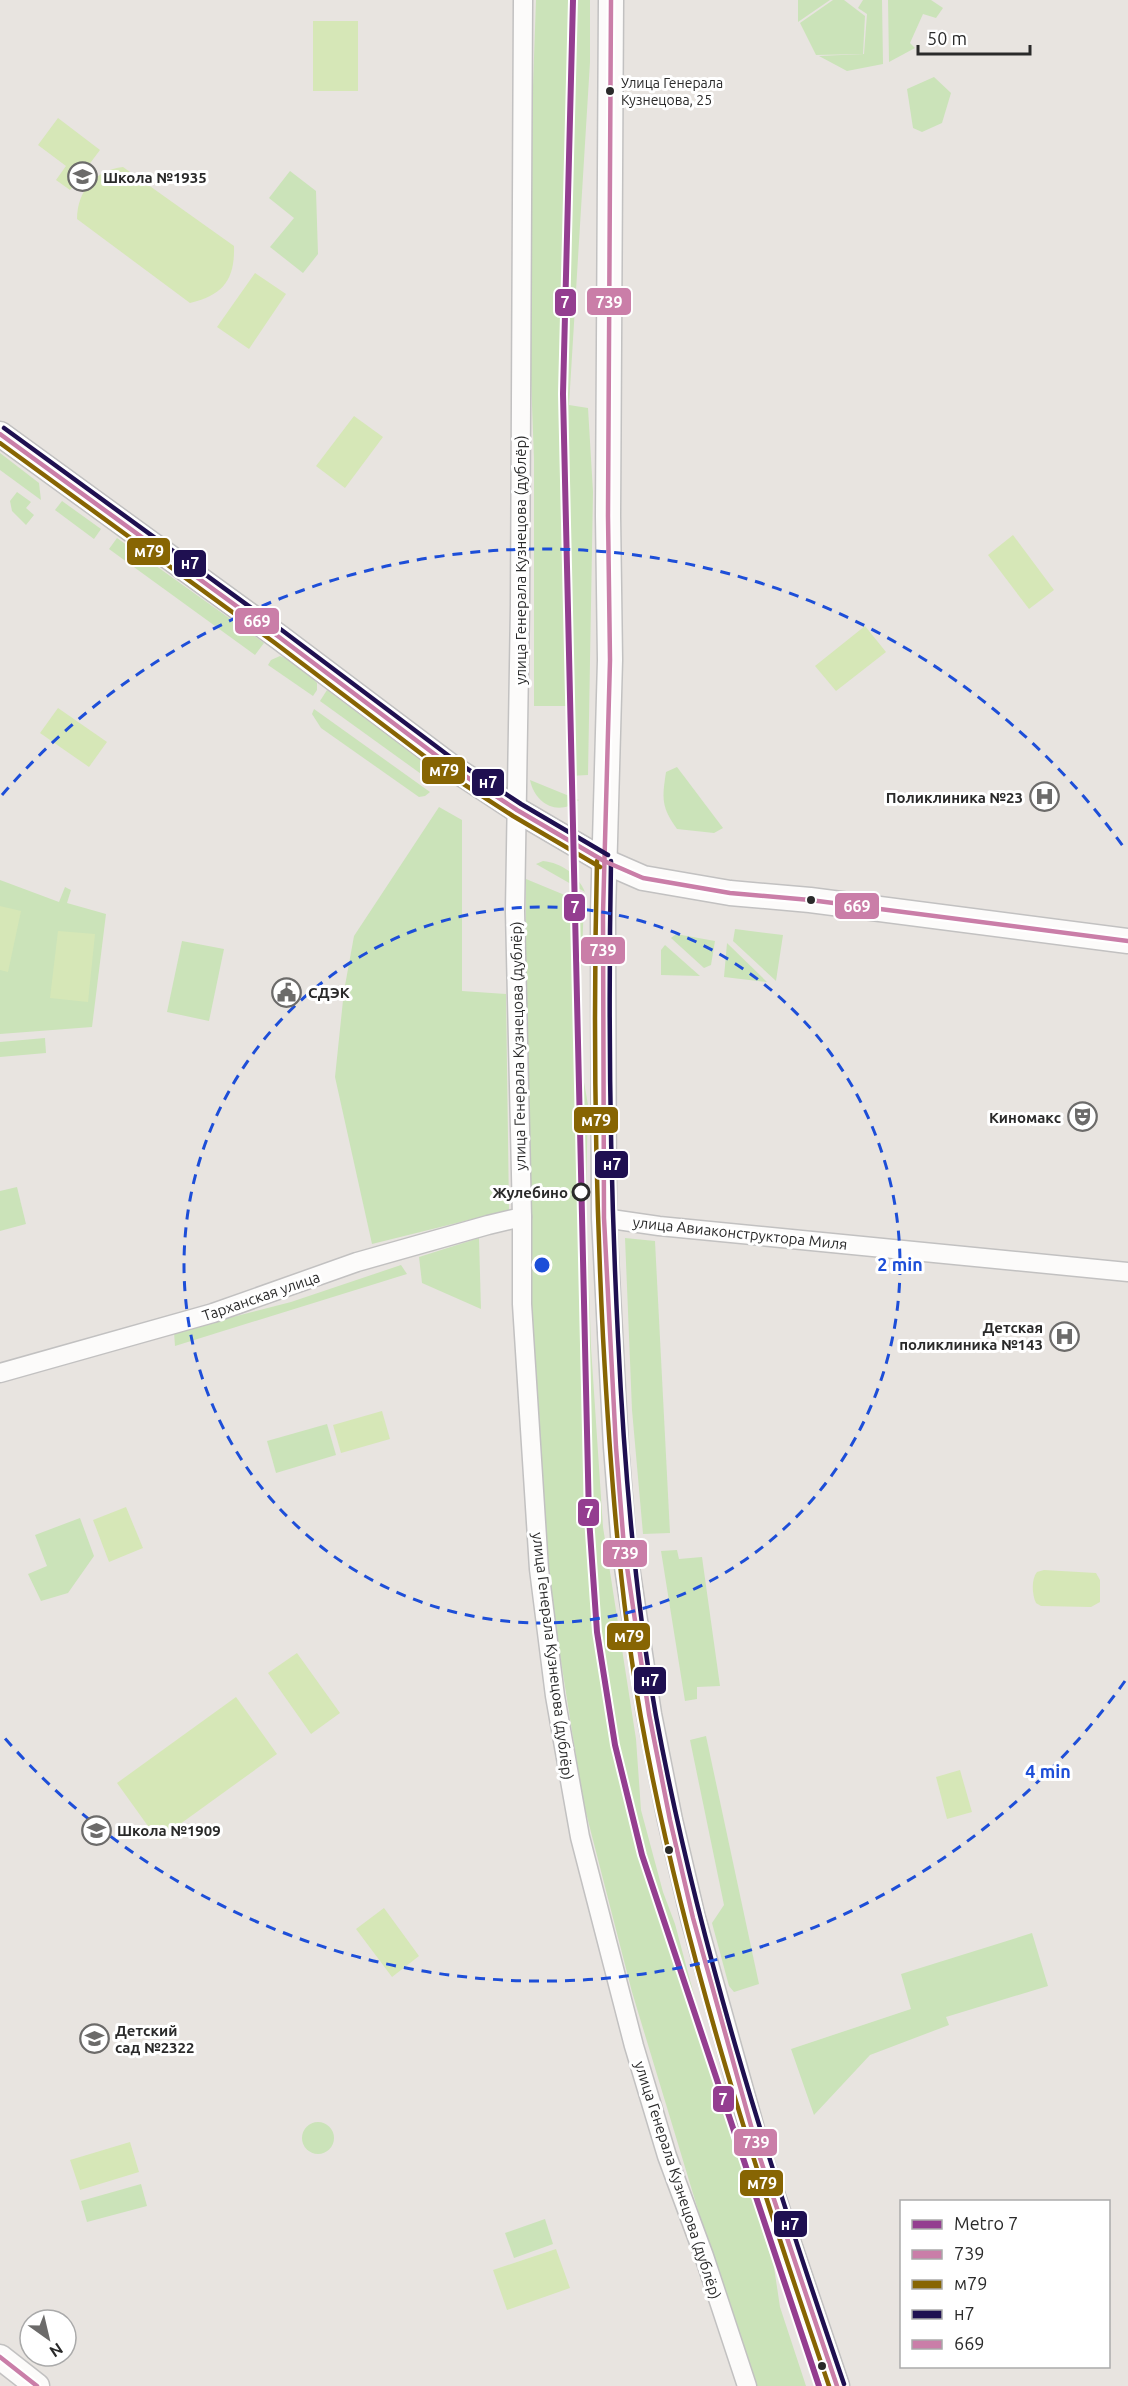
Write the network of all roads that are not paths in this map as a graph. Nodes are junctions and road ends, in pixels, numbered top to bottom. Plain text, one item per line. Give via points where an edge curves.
1 (523, 0) edge
2 (611, 0) edge
3 (0, 434) edge
4 (516, 810) junction
5 (604, 861) junction
6 (1128, 941) edge
7 (522, 1217) junction
8 (604, 1218) junction
9 (1128, 1272) edge
10 (0, 1372) edge
11 (0, 2357) edge
12 (37, 2386) edge
13 (747, 2386) edge
14 (837, 2386) edge

1 - 4 street, улица Генерала Кузнецова (дублёр)
2 - 5 main road via 610,660
3 - 4 main road via 453,768
4 - 5 main road
4 - 7 street, улица Генерала Кузнецова (дублёр)
5 - 6 main road via 643,878 730,894 810,900
5 - 8 main road
7 - 10 street, Тарханская улица via 357,1262 213,1313
7 - 13 street, улица Генерала Кузнецова (дублёр) via 524,1345 539,1569 572,1801 634,2046 667,2156
8 - 9 street, улица Авиаконструктора Миля
8 - 14 main road via 624,1546 649,1714 705,1963 760,2158
11 - 12 main road

